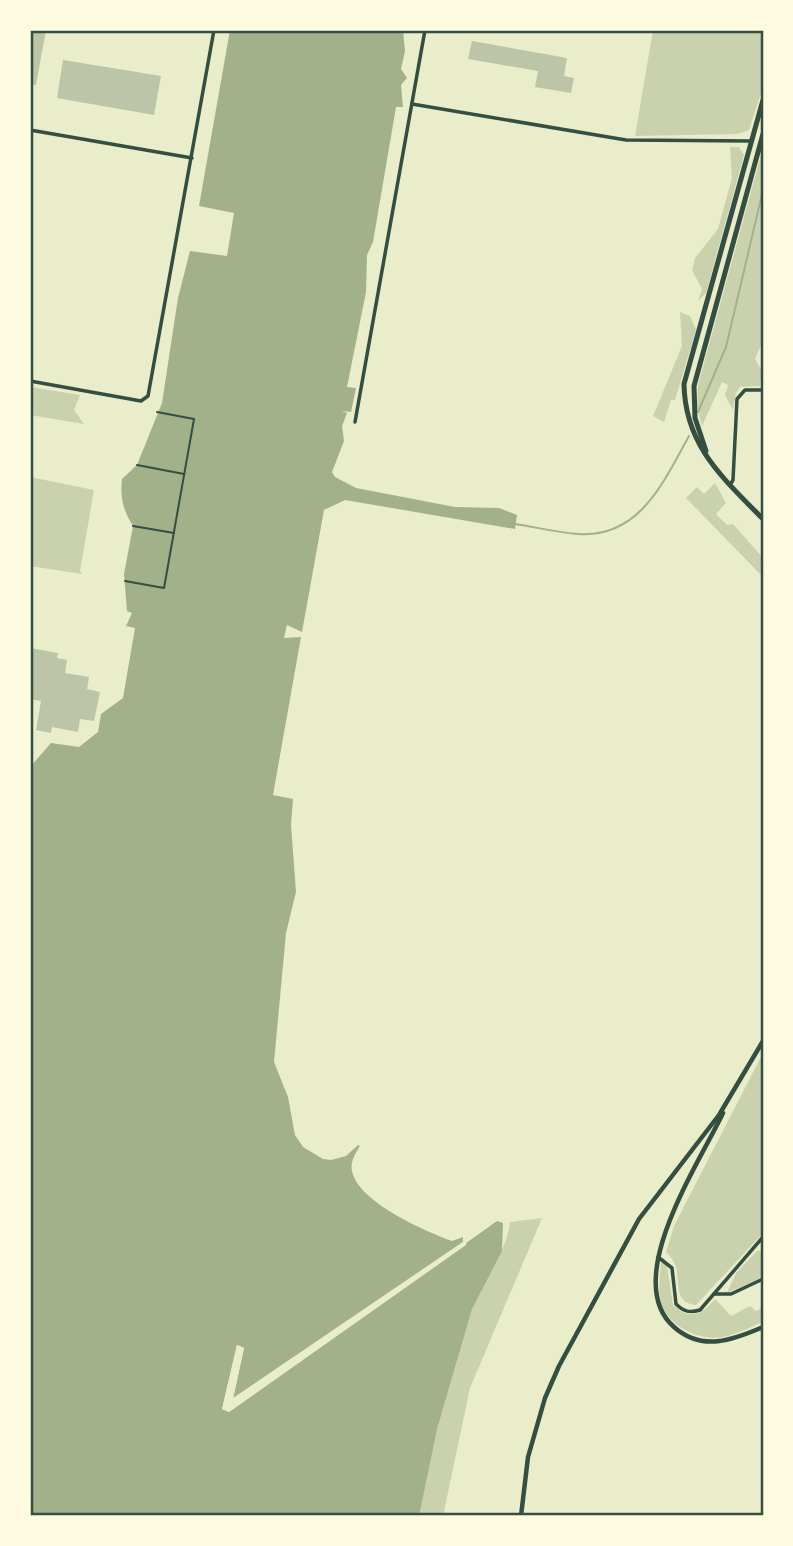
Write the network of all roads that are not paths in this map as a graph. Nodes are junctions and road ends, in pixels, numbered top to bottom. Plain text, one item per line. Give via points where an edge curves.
1 (214, 30) edge
2 (425, 30) edge
3 (763, 100) edge
4 (412, 104) junction
5 (30, 130) edge
6 (763, 134) edge
7 (752, 141) junction
8 (192, 158) junction
9 (30, 381) edge
10 (763, 390) edge
11 (355, 422) dead end
12 (711, 464) junction
13 (730, 485) junction
14 (763, 519) edge
15 (763, 1041) edge
16 (731, 1096) junction
17 (763, 1237) edge
18 (658, 1256) junction
19 (763, 1279) edge
20 (714, 1294) junction
21 (763, 1328) edge
22 (521, 1516) edge

1 - 8 street
2 - 4 street
3 - 7 main road
4 - 7 street via 626,139
4 - 11 street
5 - 8 street
6 - 12 main road via 696,378 695,418
7 - 12 main road via 686,374 684,402 690,429
8 - 9 street via 145,400
10 - 13 street via 745,390 737,400
12 - 13 main road
13 - 14 main road
15 - 16 street
16 - 18 street via 669,1223
16 - 22 street via 639,1219 559,1366 528,1457
17 - 20 street
18 - 20 street via 672,1268 676,1304 681,1309 700,1310
18 - 21 street via 655,1292 662,1313 677,1331 695,1340 719,1343
19 - 20 street via 731,1294

